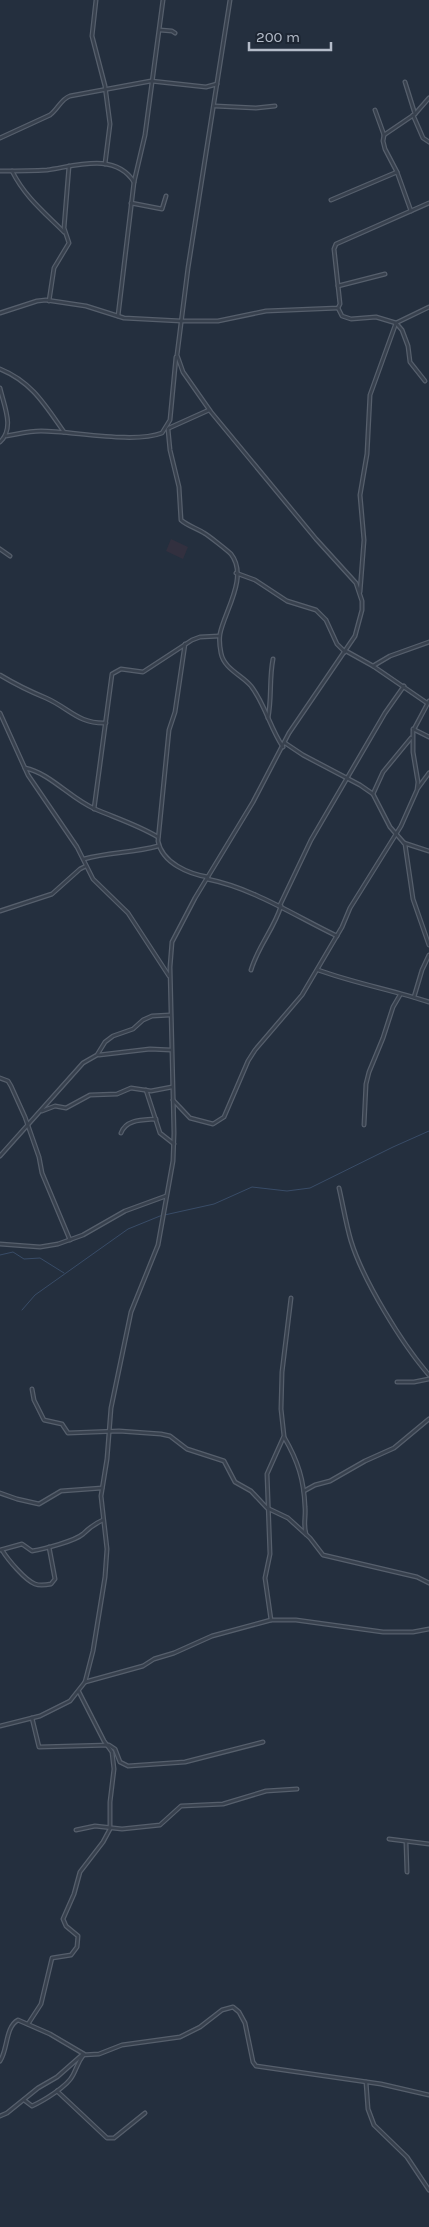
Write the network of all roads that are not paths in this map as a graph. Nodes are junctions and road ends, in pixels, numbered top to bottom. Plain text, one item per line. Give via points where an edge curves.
1 (96, 0) edge
2 (163, 0) edge
3 (230, 0) edge
4 (160, 30) junction
5 (175, 33) dead end
6 (151, 81) junction
7 (405, 82) dead end
8 (218, 84) junction
9 (106, 90) junction
10 (429, 98) edge
11 (214, 106) junction
12 (276, 106) dead end
13 (375, 110) dead end
14 (414, 115) junction
15 (384, 135) junction
16 (0, 138) edge
17 (429, 142) edge
18 (105, 164) junction
19 (69, 166) junction
20 (0, 171) edge
21 (12, 171) junction
22 (397, 172) junction
23 (134, 182) junction
24 (166, 196) dead end
25 (331, 200) dead end
26 (132, 203) junction
27 (429, 203) edge
28 (411, 211) junction
29 (64, 232) junction
30 (385, 274) dead end
31 (338, 286) junction
32 (49, 301) junction
33 (429, 307) edge
34 (338, 308) junction
35 (0, 313) edge
36 (118, 316) junction
37 (181, 321) junction
38 (396, 323) junction
39 (177, 355) junction
40 (0, 369) edge
41 (425, 381) dead end
42 (0, 390) edge
43 (210, 410) junction
44 (167, 429) junction
45 (64, 432) junction
46 (6, 436) junction
47 (0, 442) edge
48 (0, 549) edge
49 (10, 556) dead end
50 (236, 572) junction
51 (360, 594) junction
52 (219, 636) junction
53 (429, 642) edge
54 (185, 644) junction
55 (346, 651) junction
56 (273, 659) dead end
57 (373, 666) junction
58 (0, 675) edge
59 (404, 686) junction
60 (428, 702) edge
61 (0, 713) edge
62 (268, 720) junction
63 (106, 724) junction
64 (414, 729) junction
65 (412, 737) junction
66 (429, 737) edge
67 (285, 743) junction
68 (283, 747) junction
69 (24, 768) junction
70 (429, 773) edge
71 (347, 778) junction
72 (417, 789) junction
73 (373, 794) junction
74 (94, 809) junction
75 (396, 835) junction
76 (158, 837) junction
77 (404, 843) junction
78 (159, 846) junction
79 (428, 852) edge
80 (84, 859) junction
81 (86, 866) junction
82 (208, 878) junction
83 (281, 906) junction
84 (0, 911) edge
85 (337, 936) junction
86 (428, 939) edge
87 (429, 945) edge
88 (429, 955) edge
89 (251, 970) dead end
90 (318, 970) junction
91 (170, 977) junction
92 (400, 995) junction
93 (414, 997) junction
94 (429, 1002) edge
95 (170, 1015) junction
96 (171, 1050) junction
97 (97, 1055) junction
98 (0, 1078) edge
99 (172, 1087) junction
100 (146, 1090) junction
101 (172, 1098) junction
102 (40, 1111) junction
103 (156, 1119) junction
104 (28, 1123) junction
105 (364, 1125) dead end
106 (121, 1133) dead end
107 (174, 1145) junction
108 (0, 1156) edge
109 (339, 1188) dead end
110 (166, 1196) junction
111 (70, 1240) junction
112 (0, 1244) edge
113 (291, 1298) dead end
114 (429, 1377) edge
115 (397, 1382) dead end
116 (32, 1388) dead end
117 (429, 1420) edge
118 (109, 1431) junction
119 (284, 1436) junction
120 (102, 1488) junction
121 (304, 1491) junction
122 (0, 1493) edge
123 (268, 1509) junction
124 (103, 1520) junction
125 (306, 1534) junction
126 (49, 1547) junction
127 (1, 1550) edge
128 (429, 1583) edge
129 (271, 1620) junction
130 (429, 1629) edge
131 (85, 1682) junction
132 (79, 1692) junction
133 (32, 1718) junction
134 (0, 1726) edge
135 (264, 1742) dead end
136 (108, 1746) junction
137 (297, 1790) dead end
138 (110, 1829) junction
139 (76, 1830) dead end
140 (389, 1839) dead end
141 (406, 1842) junction
142 (429, 1844) edge
143 (407, 1872) dead end
144 (28, 2024) junction
145 (84, 2054) junction
146 (0, 2061) edge
147 (366, 2082) junction
148 (57, 2092) junction
149 (429, 2095) edge
150 (24, 2100) junction
151 (145, 2113) dead end
152 (0, 2116) edge
153 (429, 2190) edge

1 - 9 street via 92,36
2 - 4 street
3 - 8 street
4 - 5 street
4 - 6 street
6 - 8 street via 206,87
6 - 9 street
6 - 23 street via 145,135
7 - 14 street
8 - 11 street
9 - 16 street via 64,98 50,115
9 - 18 street via 110,124
10 - 14 street
11 - 12 street
11 - 37 street
13 - 15 street
14 - 15 street
14 - 17 street via 423,138
15 - 22 street via 385,149
18 - 19 street
18 - 23 street via 122,169
19 - 21 street
19 - 29 street
20 - 21 street
21 - 29 street via 31,202
22 - 25 street
22 - 28 street
23 - 26 street
24 - 26 street via 162,209
26 - 36 street
27 - 28 street
28 - 31 street via 336,244
29 - 32 street via 69,243 54,268
30 - 31 street
31 - 34 street
32 - 35 street via 37,300
32 - 36 street via 86,306
33 - 38 street
34 - 37 street via 266,311 218,321
34 - 38 street via 342,316 351,319 376,317
36 - 37 street
37 - 39 street
38 - 41 street via 408,346 410,362
38 - 51 street via 370,395 367,454 360,495 364,540
39 - 43 street via 183,372
39 - 44 street
40 - 45 street via 17,376 36,393
42 - 46 street via 8,428
43 - 44 street
43 - 51 street via 310,533 356,582
44 - 45 street via 156,435 137,436
44 - 50 street via 179,487 181,520 207,534 230,554
45 - 46 street via 31,431
46 - 47 street
48 - 49 street
50 - 52 street via 231,605
50 - 55 street via 287,601 316,610 326,620 337,644
51 - 55 street via 361,619
52 - 54 street via 200,637
52 - 62 street via 222,658 252,688
53 - 57 street
54 - 63 street via 143,672 121,669 112,674
54 - 76 street via 175,712 169,730
55 - 57 street
55 - 67 street via 305,708
56 - 62 street
57 - 59 street
58 - 63 street via 18,687 47,698 77,718
59 - 60 street
59 - 71 street
60 - 64 street
61 - 69 street
62 - 68 street
63 - 74 street
64 - 65 street
64 - 66 street
65 - 72 street
65 - 73 street via 383,772
67 - 68 street
67 - 71 street
68 - 82 street
69 - 74 street via 39,773
69 - 80 street
70 - 72 street
71 - 73 street
71 - 83 street via 311,840
72 - 75 street
73 - 75 street
74 - 76 street
75 - 77 street
75 - 85 street via 350,908
76 - 78 street
77 - 79 street
77 - 86 street via 414,898
78 - 80 street
78 - 82 street via 166,857 181,869
80 - 81 street
81 - 84 street via 52,894
81 - 91 street via 95,882 128,913
82 - 83 street
82 - 91 street via 172,942
83 - 85 street
83 - 89 street via 257,951
85 - 90 street
86 - 87 street
88 - 93 street
90 - 92 street
90 - 101 street via 302,995 255,1050 222,1120 213,1124 190,1118
91 - 95 street
92 - 93 street
92 - 105 street via 368,1072
93 - 94 street
95 - 96 street
95 - 97 street via 152,1016 113,1036
96 - 97 street
96 - 99 street
97 - 102 street via 82,1063
98 - 104 street via 8,1081
99 - 100 street
99 - 101 street
100 - 102 street via 136,1087 117,1094 90,1095 69,1108 55,1106
100 - 103 street
101 - 107 street
102 - 104 street
103 - 106 street via 129,1124
103 - 107 street via 162,1135
104 - 108 street
104 - 111 street via 42,1173
107 - 110 street
109 - 114 street via 351,1241 367,1276
110 - 111 street via 125,1211
110 - 118 street via 158,1245 131,1312
111 - 112 street via 48,1246
113 - 119 street via 282,1372
114 - 115 street via 414,1382
116 - 118 street via 34,1400 45,1421 62,1424 68,1433
117 - 121 street via 394,1448
118 - 120 street
118 - 123 street via 166,1435 187,1449 224,1461 235,1482 251,1491
119 - 121 street via 299,1464
119 - 123 street via 268,1471
120 - 122 street via 61,1491 39,1504
120 - 124 street
121 - 125 street
123 - 125 street via 288,1518
123 - 129 street via 270,1554 265,1578
124 - 126 street via 90,1526 83,1534
124 - 131 street via 107,1549 105,1577
125 - 128 street via 325,1556
126 - 127 street via 32,1551 22,1544
126 - 127 street via 54,1579 45,1585 36,1585 28,1580
129 - 130 street via 383,1632
129 - 131 street via 212,1636 154,1658 143,1666
131 - 132 street
132 - 133 street via 64,1705
132 - 136 street
133 - 134 street
133 - 136 street via 38,1745 42,1748
135 - 136 street via 185,1762 135,1766 120,1762 115,1749
136 - 138 street via 114,1768
137 - 138 street via 266,1791 222,1804 181,1806 160,1825
138 - 139 street via 95,1826
138 - 144 street via 80,1872 63,1919 78,1936 78,1946 71,1955 52,1958 41,2004
140 - 141 street
141 - 142 street
141 - 143 street
144 - 145 street
144 - 146 street via 20,2020 14,2022
145 - 147 street via 99,2054 122,2045 180,2037 200,2028 222,2010 233,2007 243,2018 252,2062 256,2066
145 - 148 street via 72,2078
145 - 150 street
147 - 149 street
147 - 153 street via 368,2109 374,2125 407,2157
148 - 150 street via 32,2106
148 - 151 street via 109,2139
150 - 152 street

